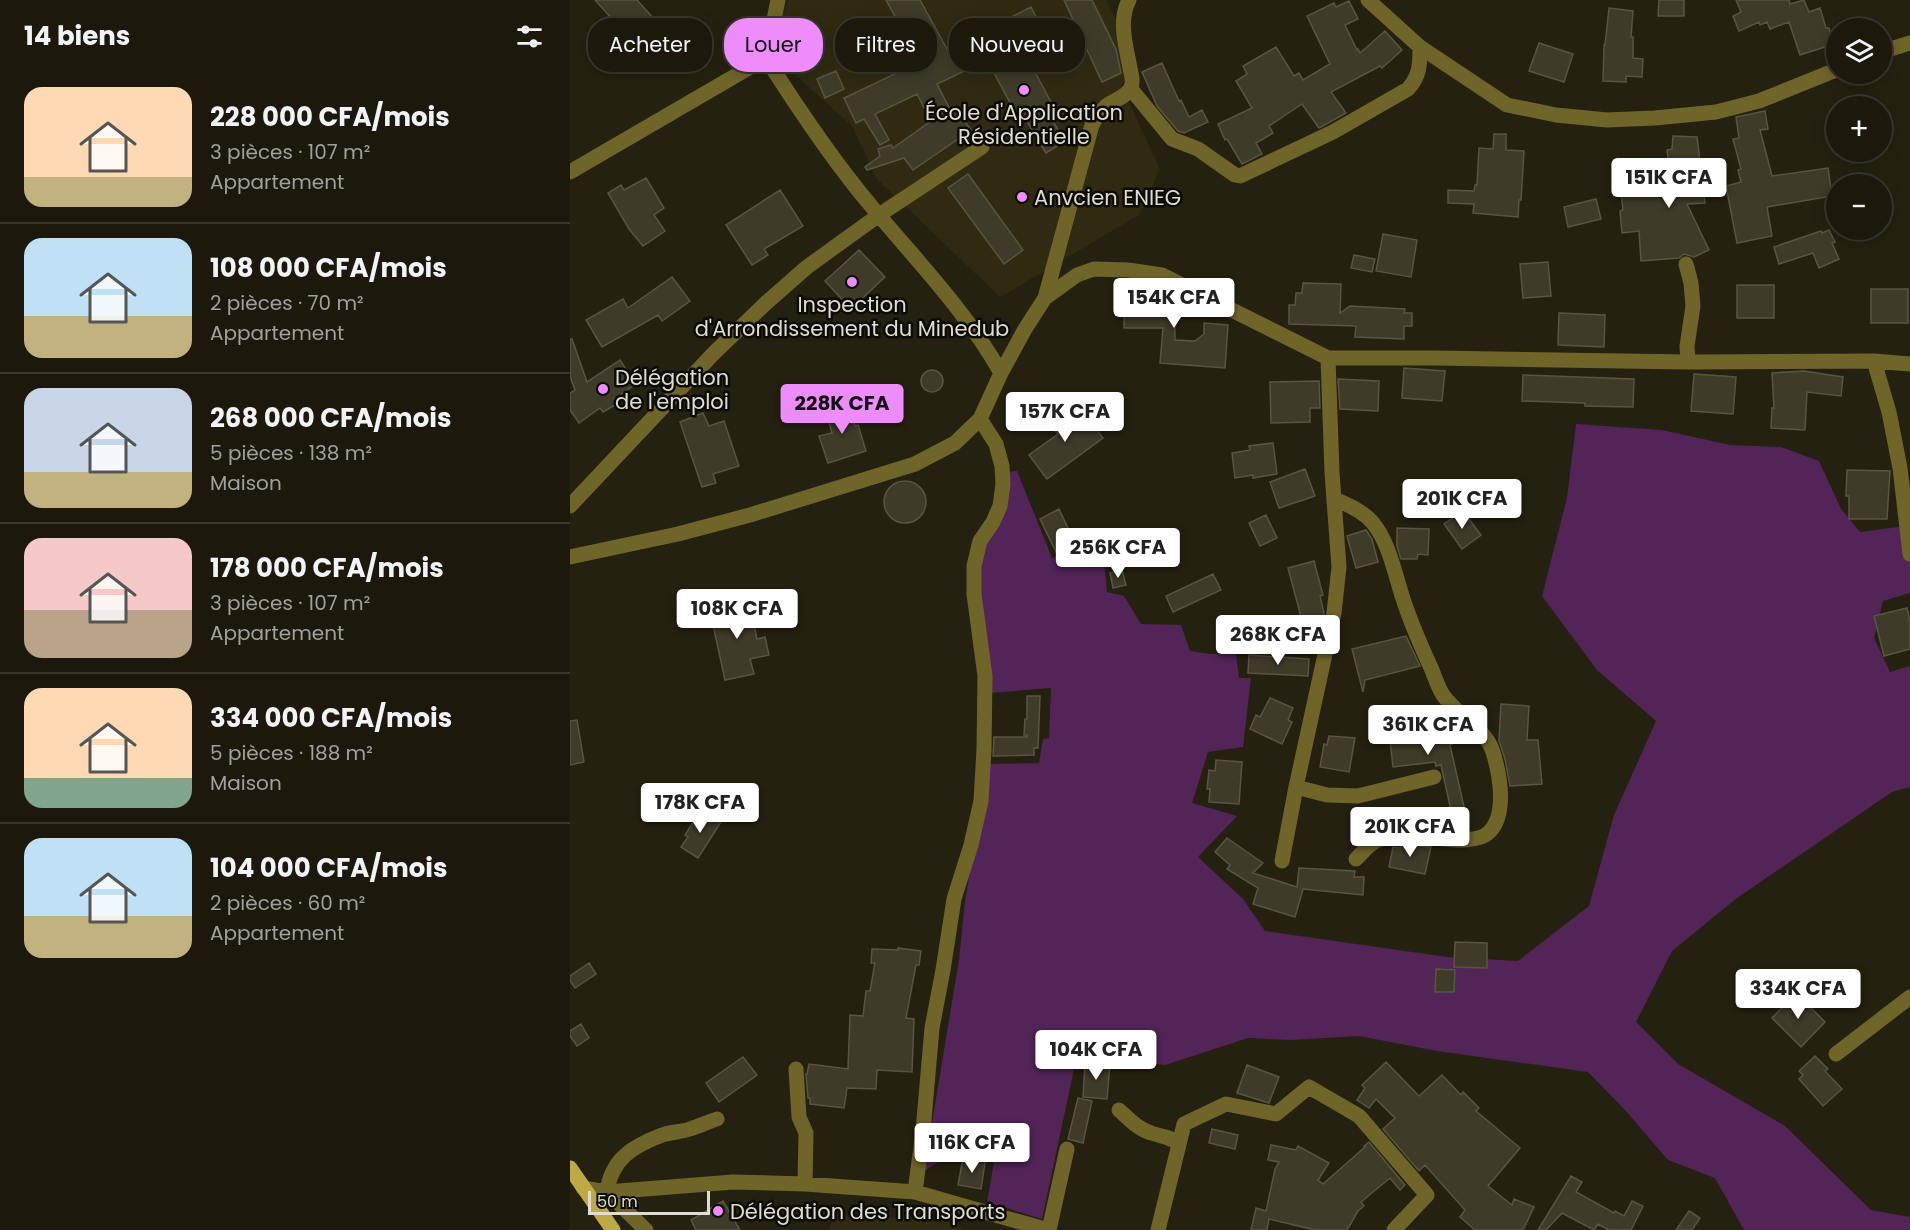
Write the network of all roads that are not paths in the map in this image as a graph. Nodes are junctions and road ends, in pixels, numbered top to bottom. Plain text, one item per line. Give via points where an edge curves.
1 (778, 0) edge
2 (1129, 0) edge
3 (1368, 0) edge
4 (774, 18) edge
5 (1910, 43) edge
6 (1420, 47) junction
7 (1892, 49) edge
8 (742, 72) edge
9 (775, 72) edge
10 (1826, 74) edge
11 (1131, 89) junction
12 (982, 147) dead end
13 (570, 172) edge
14 (879, 215) junction
15 (1686, 264) dead end
16 (1045, 298) junction
17 (1328, 358) junction
18 (1874, 360) junction
19 (1688, 362) junction
20 (1910, 364) edge
21 (1001, 373) junction
22 (980, 419) junction
23 (1334, 499) junction
24 (570, 506) edge
25 (1910, 554) edge
26 (570, 557) edge
27 (1434, 777) dead end
28 (1296, 787) junction
29 (1356, 860) dead end
30 (1282, 861) dead end
31 (1910, 997) edge
32 (1836, 1054) dead end
33 (796, 1069) dead end
34 (1119, 1110) dead end
35 (717, 1119) dead end
36 (1179, 1144) junction
37 (1067, 1149) dead end
38 (570, 1168) edge
39 (805, 1184) junction
40 (583, 1188) junction
41 (607, 1192) junction
42 (915, 1192) junction
43 (613, 1230) edge
44 (646, 1230) edge
45 (1048, 1230) edge
46 (1158, 1230) edge
47 (1395, 1230) edge

1 - 4 street
2 - 11 street via 1123,18
3 - 6 street
5 - 7 street
6 - 10 street via 1507,105 1607,120 1716,112 1759,101
6 - 11 street via 1420,68 1408,89 1333,132 1240,176 1198,149 1172,139
8 - 13 street
9 - 14 street via 840,168
11 - 16 street via 1108,105 1092,125
12 - 14 street
14 - 21 street via 950,298
14 - 24 street via 807,267 766,303
15 - 19 street via 1693,306
16 - 17 street via 1077,275 1094,269 1162,276
16 - 21 street
17 - 19 street
17 - 23 street
18 - 19 street
18 - 20 street
18 - 25 street via 1890,412
21 - 22 street
22 - 26 street via 955,443 915,464 750,515
22 - 42 street via 996,444 1003,484 1000,506 980,541 974,566 985,676 981,801 954,899 932,1028
23 - 28 street via 1339,567 1334,612
23 - 29 street via 1371,521 1384,539 1411,622 1443,694 1490,743 1501,795 1496,823 1476,839 1388,836 1368,846
27 - 28 street via 1358,796 1327,795
28 - 30 street
31 - 32 street
33 - 39 street via 799,1117 806,1133
34 - 36 street via 1140,1128 1170,1137
35 - 41 street via 663,1135 628,1151 608,1180
36 - 46 street
36 - 47 street via 1184,1124 1226,1104 1276,1114 1309,1086 1359,1116 1427,1195
37 - 45 street
38 - 40 main road
39 - 41 street via 733,1182
39 - 42 street
40 - 41 street
40 - 43 main road
41 - 44 street
42 - 45 street

